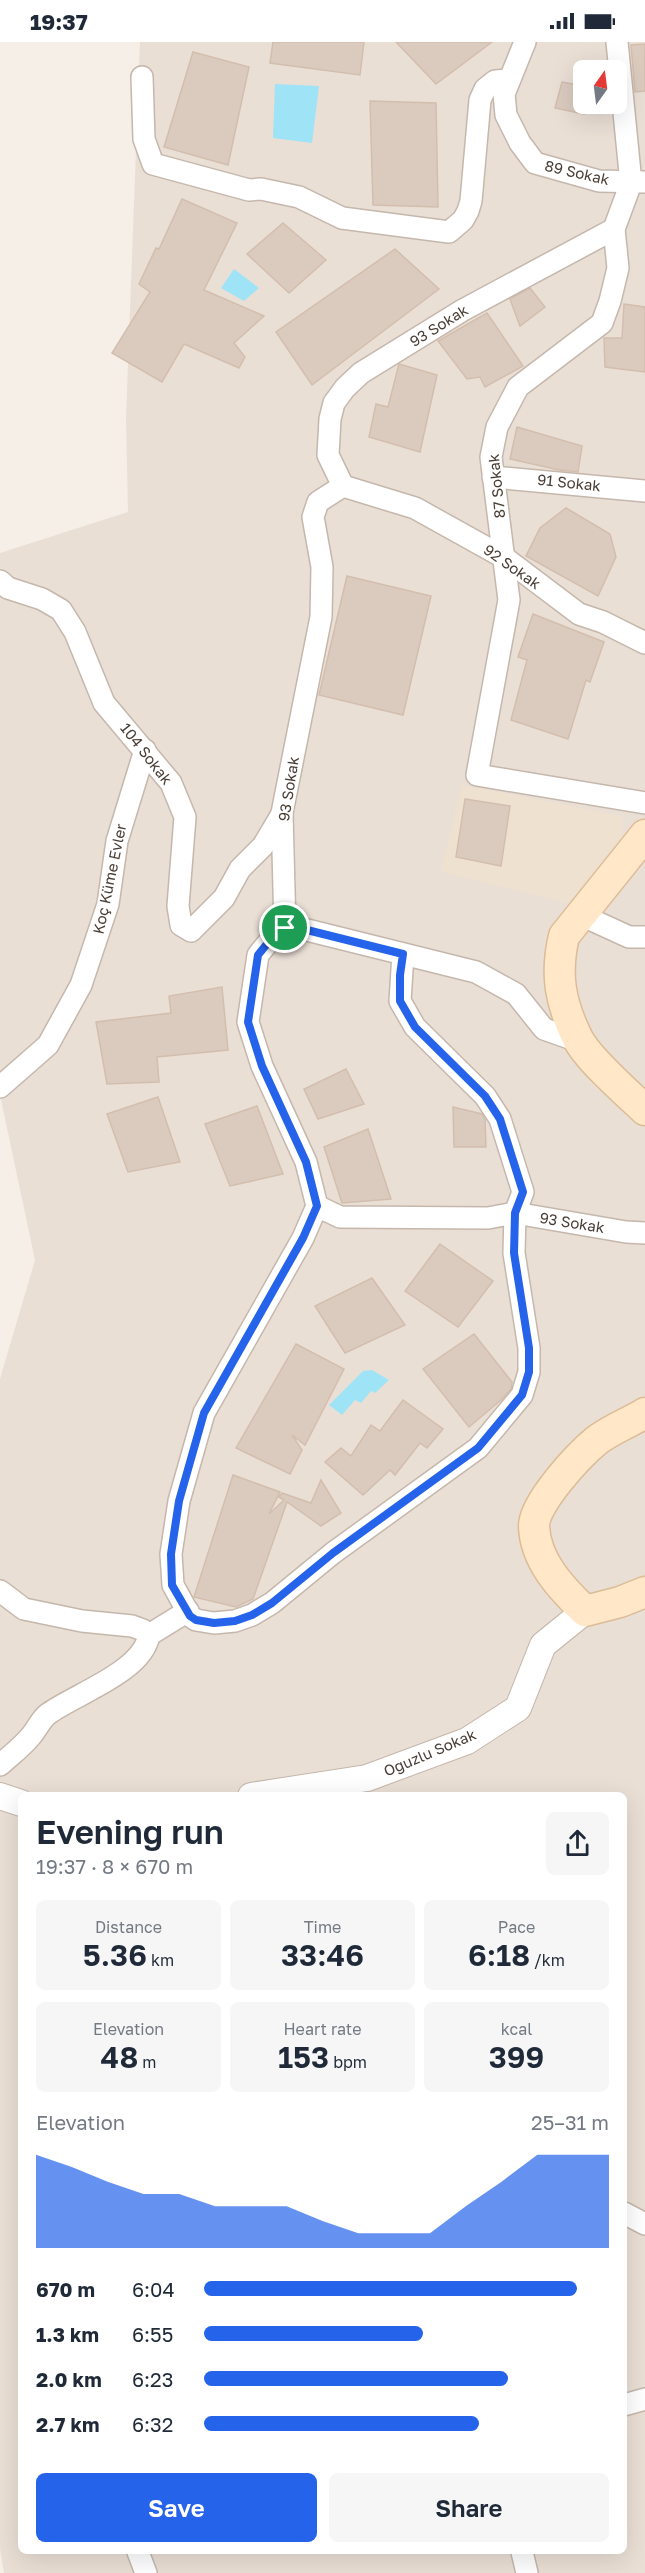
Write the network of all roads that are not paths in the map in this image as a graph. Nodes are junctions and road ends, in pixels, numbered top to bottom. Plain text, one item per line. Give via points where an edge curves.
1 (525, 42) edge
2 (617, 42) edge
3 (142, 77) dead end
4 (509, 80) junction
5 (638, 183) edge
6 (614, 229) junction
7 (493, 477) junction
8 (343, 486) junction
9 (645, 491) edge
10 (505, 558) junction
11 (0, 581) edge
12 (645, 643) edge
13 (145, 750) junction
14 (645, 803) edge
15 (282, 813) junction
16 (645, 835) edge
17 (581, 915) junction
18 (285, 928) junction
19 (645, 937) edge
20 (403, 954) junction
21 (578, 1041) junction
22 (0, 1086) edge
23 (645, 1110) edge
24 (317, 1206) junction
25 (515, 1213) junction
26 (645, 1233) edge
27 (645, 1413) edge
28 (0, 1591) edge
29 (645, 1592) edge
30 (188, 1611) junction
31 (585, 1611) junction
32 (149, 1635) junction
33 (0, 1765) edge
34 (277, 1792) edge
35 (0, 1796) edge
36 (18, 1802) edge
37 (627, 2214) edge
38 (645, 2223) edge
39 (645, 2399) edge
40 (627, 2404) edge
41 (139, 2554) edge
42 (522, 2554) edge
43 (146, 2573) edge
44 (527, 2573) edge

1 - 4 street, 89 Sokak
2 - 5 street, 87 Sokak
3 - 4 street via 144,139 153,165 249,190 300,197 342,218 449,232 464,220 471,201 482,95 495,81
4 - 5 street, 89 Sokak via 504,94 506,115 535,163 599,182
5 - 6 street, 87 Sokak
6 - 7 street, 87 Sokak via 618,268 602,323 518,387 497,427 491,457
6 - 8 street, 93 Sokak via 463,310 361,373 345,388 334,402 328,455
7 - 9 street, 91 Sokak
7 - 10 street, 87 Sokak
8 - 10 street, 92 Sokak via 415,508
8 - 15 street, 93 Sokak via 318,502 313,517 322,567 321,617
10 - 12 street, 92 Sokak via 579,614
10 - 14 street, 87 Sokak via 509,600 477,775
11 - 13 street, 104 Sokak via 61,610 75,632 104,703
13 - 15 street, 104 Sokak via 171,783 185,817 178,906 181,925 190,931 224,898 240,869 263,846
13 - 22 street, Koç Küme Evler via 117,841 108,904 81,986 48,1044
15 - 18 street, 93 Sokak
16 - 17 main road
17 - 19 street via 629,938
17 - 21 main road via 564,936 558,978
18 - 20 street
18 - 24 street via 258,955 248,1022 262,1066 306,1162
20 - 21 street via 476,972 516,994 544,1029
20 - 25 street via 400,1001 415,1027 485,1096 500,1119 523,1192
21 - 23 main road
24 - 25 street, 93 Sokak via 340,1217 488,1218
24 - 30 street via 303,1238 204,1413 179,1501 171,1554 172,1585
25 - 26 street, 93 Sokak
25 - 30 street via 514,1253 529,1348 529,1372 522,1395 504,1420 478,1448 333,1553 272,1603 252,1615 224,1622 196,1620
27 - 31 main road via 596,1441 553,1489 534,1523 536,1539 558,1584
28 - 32 street via 24,1609 132,1626
29 - 31 main road
30 - 32 street
31 - 34 street, Oğuzlu Sokak via 543,1645 518,1708 467,1741 367,1778
32 - 33 street via 143,1650 110,1680 47,1715 30,1738
35 - 36 street
37 - 38 street
39 - 40 street
41 - 43 street
42 - 44 street

